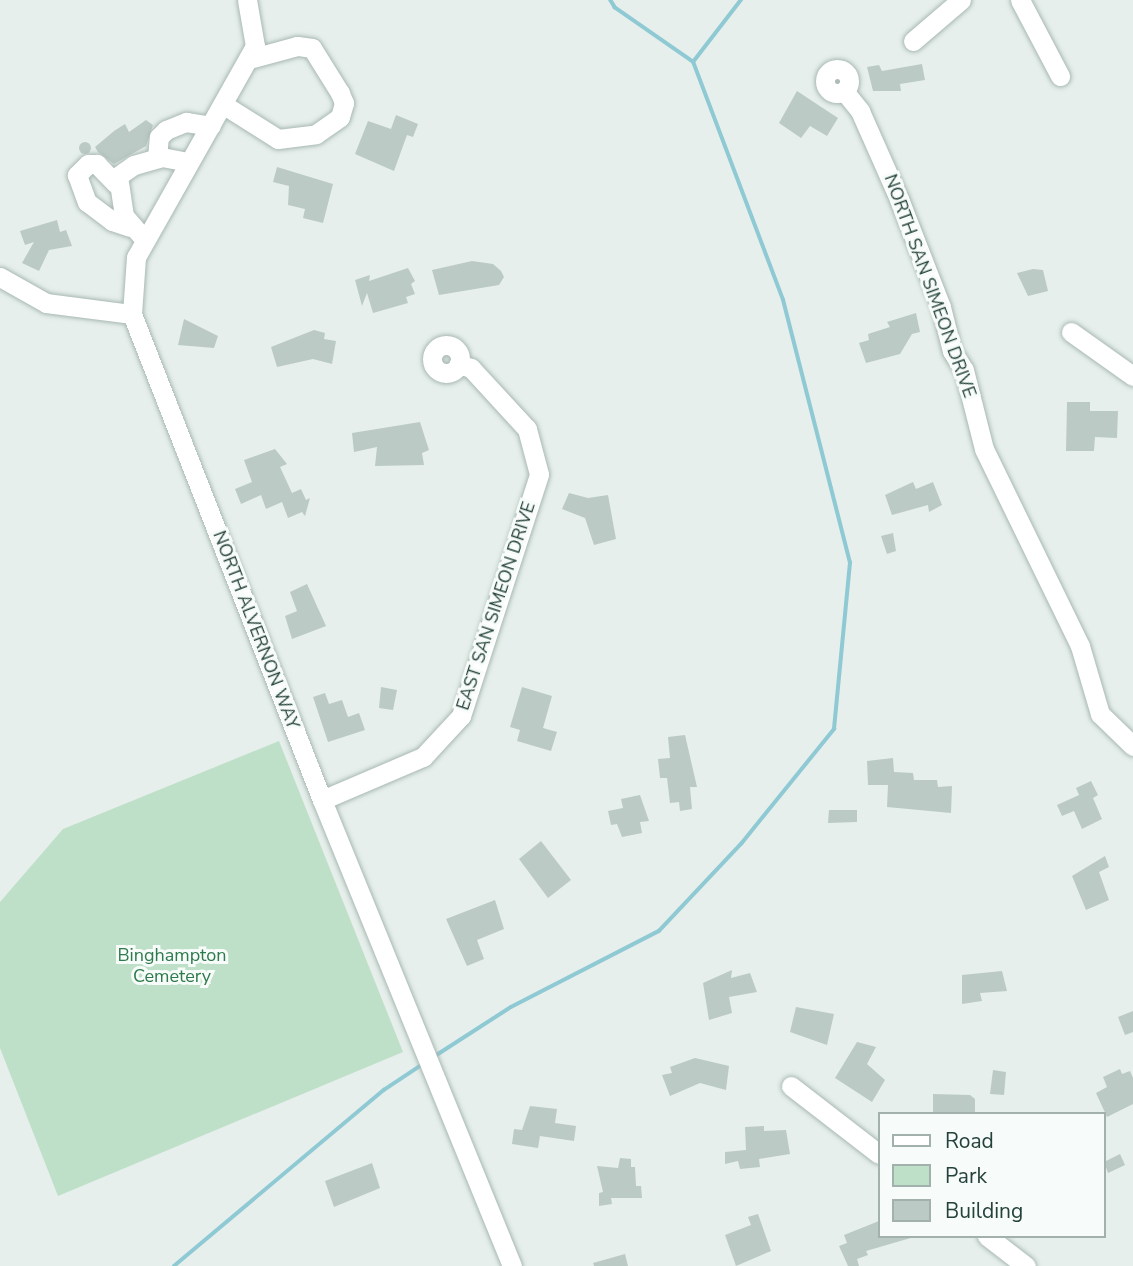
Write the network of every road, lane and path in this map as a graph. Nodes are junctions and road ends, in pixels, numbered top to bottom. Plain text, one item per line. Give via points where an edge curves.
1 (247, 0) edge
2 (961, 0) edge
3 (1020, 0) edge
4 (913, 41) dead end
5 (249, 59) junction
6 (1060, 76) dead end
7 (844, 91) dead end
8 (224, 105) junction
9 (211, 125) junction
10 (157, 158) junction
11 (187, 162) junction
12 (116, 184) junction
13 (130, 227) junction
14 (145, 240) junction
15 (0, 277) edge
16 (132, 314) junction
17 (1071, 332) dead end
18 (459, 364) dead end
19 (1133, 376) edge
20 (1133, 746) edge
21 (322, 800) junction
22 (791, 1086) dead end
23 (878, 1153) edge
24 (990, 1238) edge
25 (512, 1266) edge
26 (1026, 1266) edge

1 - 5 street, NORTH ALVERNON WAY via 255,47
2 - 4 street
3 - 6 street
5 - 8 street, NORTH ALVERNON WAY
5 - 8 street via 297,46 312,48 340,93 340,117 316,134 278,139
7 - 20 street, NORTH SAN SIMEON DRIVE via 860,111 900,199 942,307 952,351 964,370 984,449 1080,646 1100,714
8 - 9 street, NORTH ALVERNON WAY
9 - 10 street via 186,122 166,130 159,137
9 - 11 street, NORTH ALVERNON WAY
10 - 11 street via 169,156
10 - 12 street via 126,169
11 - 14 street, NORTH ALVERNON WAY
12 - 13 street
12 - 13 street via 96,164 85,166 77,176 87,202 104,216
13 - 14 street
14 - 16 street, NORTH ALVERNON WAY via 132,275
15 - 16 street via 46,303
16 - 21 street, NORTH ALVERNON WAY
17 - 19 street
18 - 21 street, EAST SAN SIMEON DRIVE via 471,368 527,429 538,474 535,485 461,716 424,757
21 - 25 street, NORTH ALVERNON WAY
22 - 23 street
24 - 26 street

